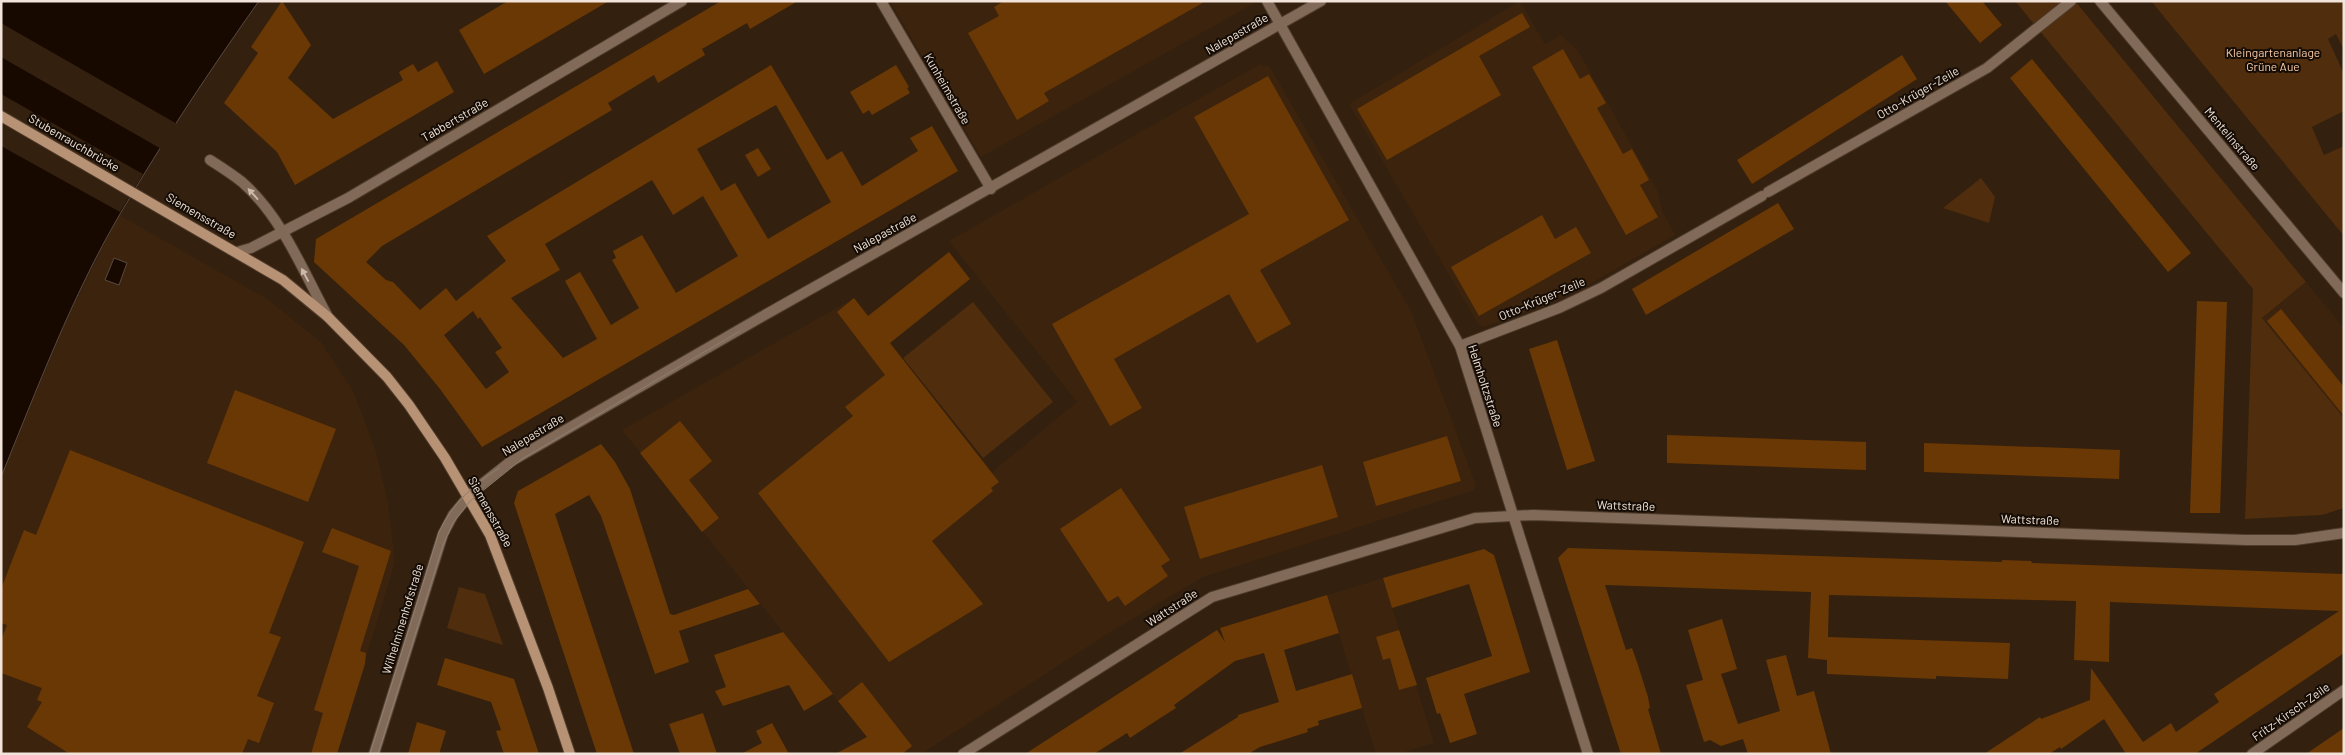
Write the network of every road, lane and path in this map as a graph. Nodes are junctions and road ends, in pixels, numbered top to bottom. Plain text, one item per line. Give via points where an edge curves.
1 (682, 1) edge
2 (881, 1) edge
3 (1267, 1) edge
4 (1321, 1) edge
5 (2071, 1) edge
6 (2100, 1) edge
7 (1280, 24) junction
8 (1, 116) edge
9 (210, 160) dead end
10 (991, 189) junction
11 (133, 191) joint
12 (283, 232) junction
13 (237, 252) junction
14 (2344, 293) edge
15 (328, 317) junction
16 (1460, 346) junction
17 (468, 497) junction
18 (1512, 515) junction
19 (2344, 533) edge
20 (2344, 690) edge
21 (374, 754) edge
22 (570, 754) edge
23 (963, 754) edge
24 (1588, 754) edge
25 (2252, 754) edge

1 - 12 street, Tabbertstraße via 348,198
2 - 10 street, Kunheimstraße
3 - 7 street, Helmholtzstraße
4 - 7 street, Nalepastraße
5 - 16 street, Otto-Krüger-Zeile via 1987,68 1592,292
6 - 14 street, Mentelinstraße
7 - 10 street, Nalepastraße
7 - 16 street, Helmholtzstraße
8 - 11 main road, Stubenrauchbrücke
12 -> 9 street, Siemensstraße via 242,182
10 - 17 street, Nalepastraße via 510,462
11 - 13 main road, Siemensstraße
12 - 13 street, Tabbertstraße
15 -> 12 street, Siemensstraße
13 - 15 main road, Siemensstraße via 283,280
15 - 17 main road, Siemensstraße via 406,401
16 - 18 street, Helmholtzstraße
17 - 21 street, Wilhelminenhofstraße via 443,534
17 - 22 main road, Siemensstraße via 497,549
18 - 19 street, Wattstraße via 2219,540 2294,540
18 - 23 street, Wattstraße via 1475,518 1212,597
18 - 24 street, Helmholtzstraße
20 - 25 street, Fritz-Kirsch-Zeile

